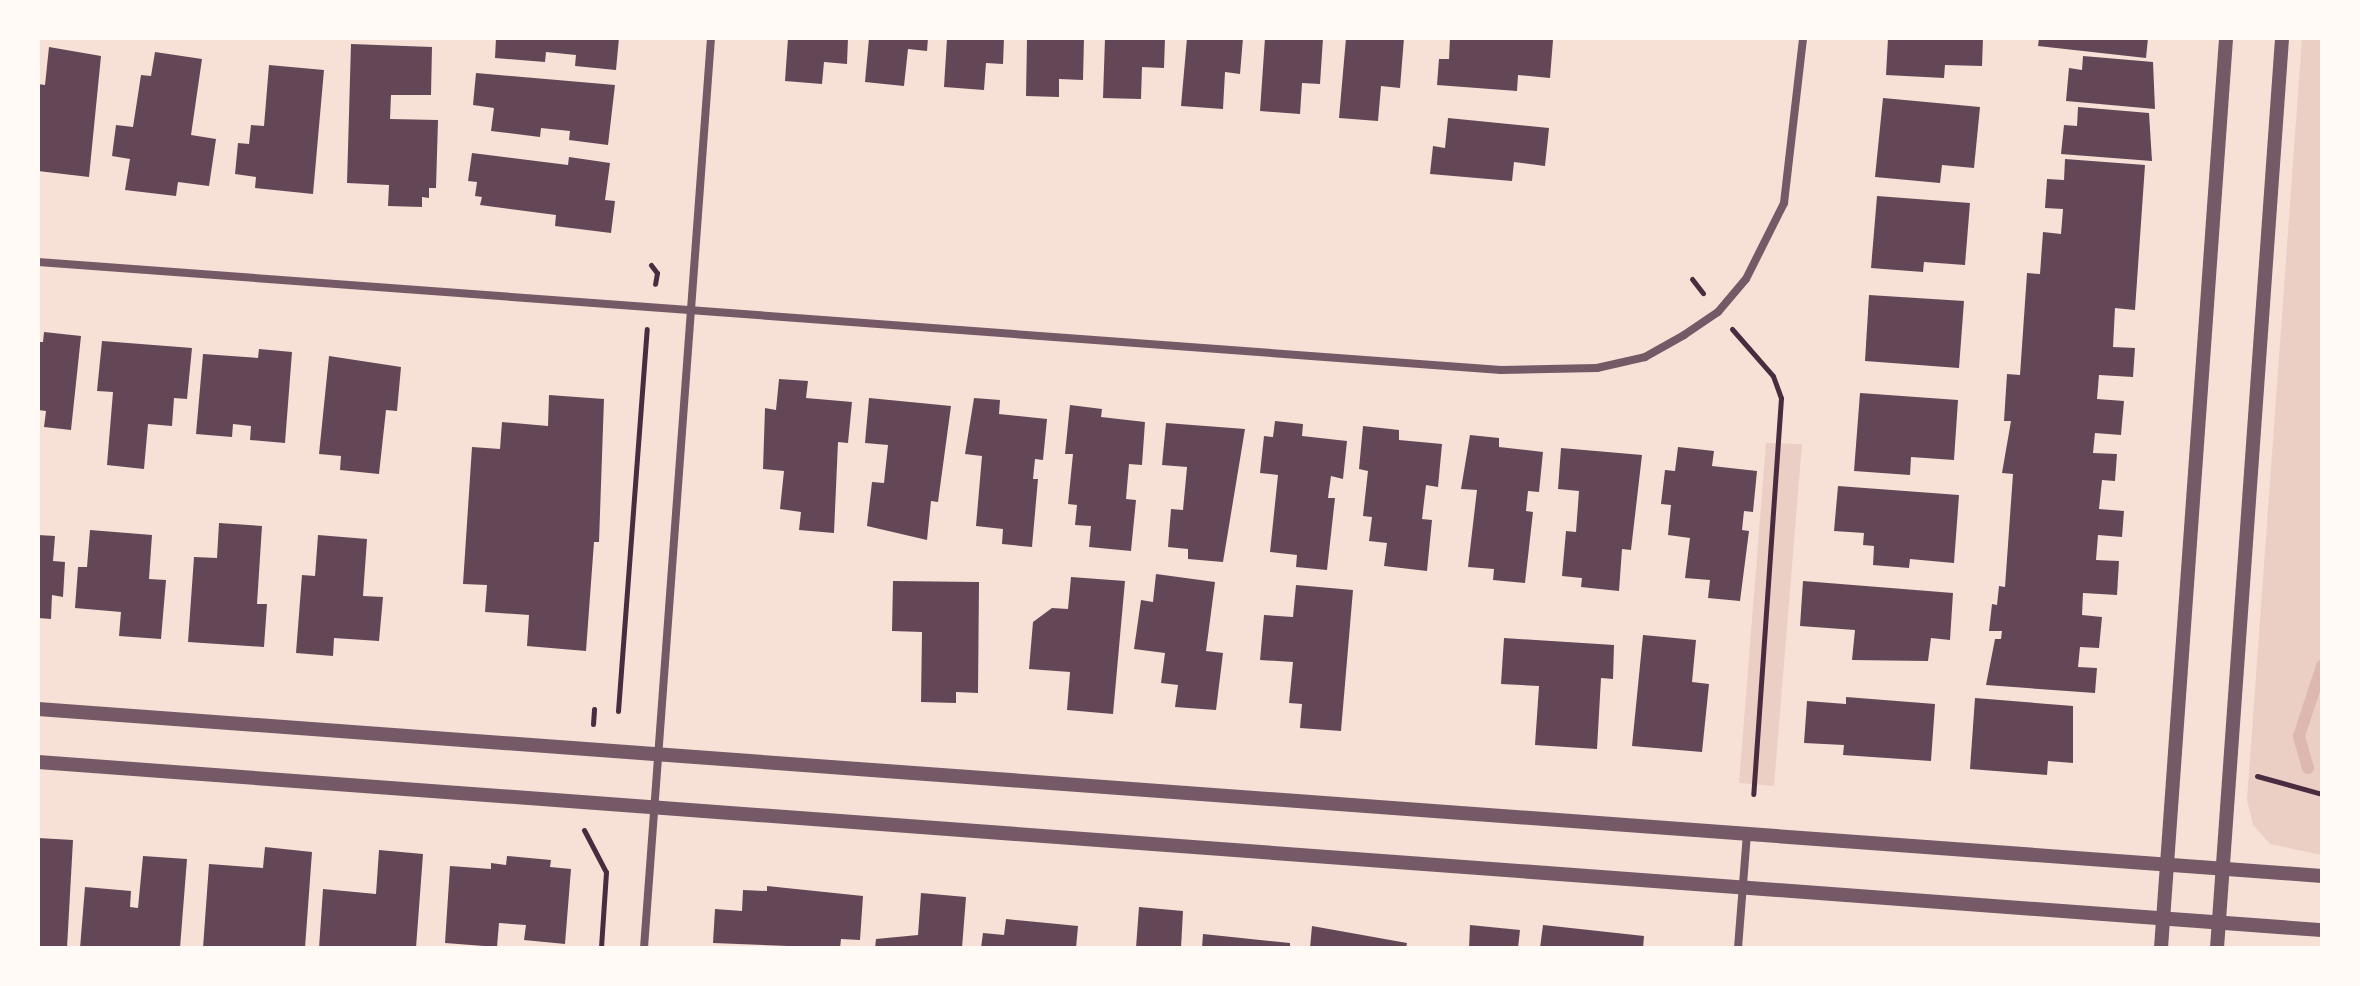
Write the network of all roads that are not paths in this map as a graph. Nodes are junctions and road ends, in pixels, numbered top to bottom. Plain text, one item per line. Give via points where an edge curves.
1 (711, 38) edge
2 (1803, 38) edge
3 (2226, 38) edge
4 (2282, 38) edge
5 (38, 262) edge
6 (690, 309) junction
7 (38, 709) edge
8 (659, 754) junction
9 (38, 762) edge
10 (655, 808) junction
11 (1747, 834) junction
12 (2167, 864) junction
13 (2223, 868) junction
14 (2322, 876) edge
15 (1743, 888) junction
16 (2163, 918) junction
17 (2219, 922) junction
18 (2322, 930) edge
19 (644, 948) edge
20 (1738, 948) edge
21 (2161, 948) edge
22 (2217, 948) edge

1 - 6 street
2 - 6 street via 1784,203 1754,266 1718,312 1645,357 1552,372
3 - 12 street
4 - 13 street
5 - 6 street
6 - 8 street
7 - 8 street
8 - 10 street
8 - 11 street
9 - 10 street
10 - 15 street
10 - 19 street
11 - 12 street
11 - 15 street
12 - 13 street
12 - 16 street
13 - 14 street
13 - 17 street
15 - 16 street
15 - 20 street
16 - 17 street
16 - 21 street
17 - 18 street
17 - 22 street

